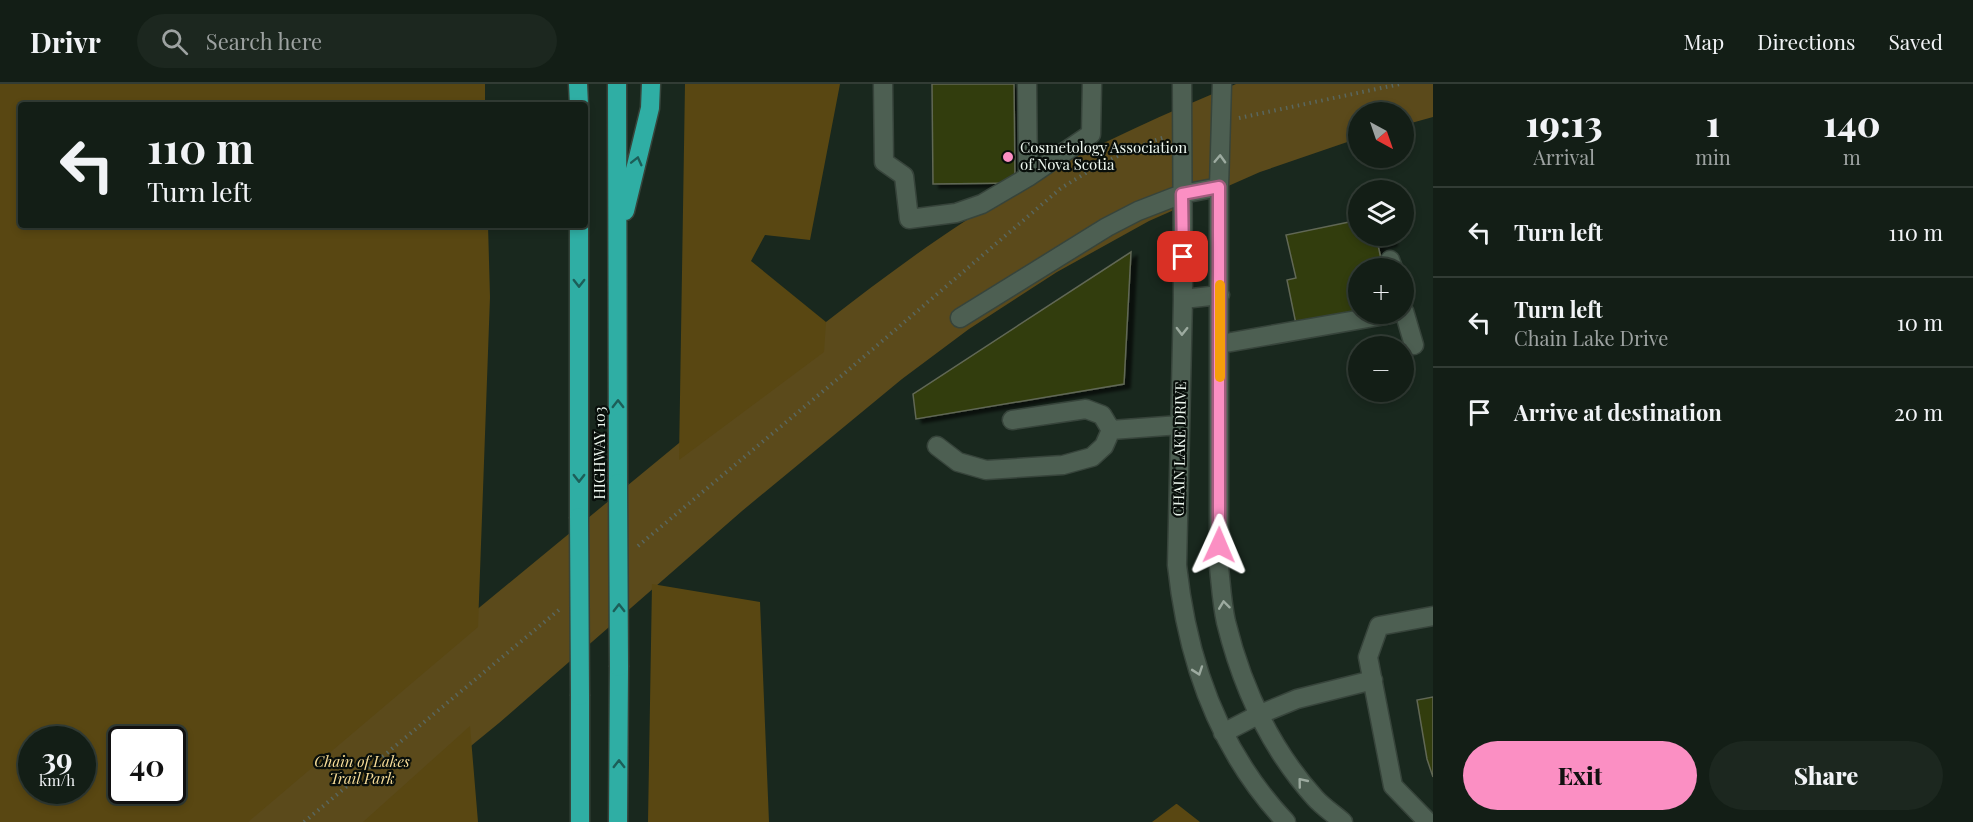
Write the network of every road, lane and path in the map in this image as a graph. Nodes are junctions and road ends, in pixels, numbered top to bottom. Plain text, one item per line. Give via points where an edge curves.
1 (578, 84) edge
2 (617, 84) edge
3 (651, 84) edge
4 (883, 84) edge
5 (1027, 84) edge
6 (1092, 84) edge
7 (1182, 84) edge
8 (1221, 84) edge
9 (1400, 84) edge
10 (579, 102) edge
11 (1222, 122) junction
12 (1182, 131) junction
13 (1028, 177) junction
14 (1219, 187) junction
15 (1182, 194) junction
16 (579, 228) edge
17 (618, 238) junction
18 (1220, 294) junction
19 (1183, 298) junction
20 (960, 318) dead end
21 (1348, 321) edge
22 (1220, 344) junction
23 (1012, 420) dead end
24 (1180, 425) junction
25 (1112, 430) junction
26 (937, 446) dead end
27 (635, 548) dead end
28 (561, 608) dead end
29 (1433, 616) edge
30 (1373, 680) junction
31 (1258, 715) junction
32 (1223, 733) junction
33 (304, 822) edge
34 (580, 822) edge
35 (618, 822) edge
36 (1286, 822) edge
37 (1343, 822) edge
38 (1428, 822) edge

1 - 10 highway
2 - 17 highway, HIGHWAY 103
17 -> 3 highway via 650,108
4 - 13 street via 884,162 904,176 909,219 956,213 982,204
5 - 13 street
6 - 13 street via 1091,134
7 - 12 street, CHAIN LAKE DRIVE
8 - 11 street
9 - 11 path
14 -> 11 street
12 - 15 street, CHAIN LAKE DRIVE
12 - 27 path via 1133,147 1060,189
14 - 15 street
14 - 18 street
15 - 19 street, CHAIN LAKE DRIVE
15 - 20 street via 1107,227
16 -> 34 highway, HIGHWAY 103, bridge
35 -> 17 highway, HIGHWAY 103, bridge
18 - 19 street
18 - 22 street
19 -> 24 street, CHAIN LAKE DRIVE
21 - 22 street
31 -> 22 street via 1226,620 1219,567
23 - 25 street via 1086,410 1102,416
24 - 25 street
24 -> 32 street, CHAIN LAKE DRIVE via 1177,565 1182,606 1192,653
25 - 26 street via 1104,446 1092,457 1063,465 986,470 958,462
28 - 33 path
29 - 30 street via 1379,626 1368,657
30 - 31 street via 1297,699
30 - 38 street via 1393,786
31 - 32 street
37 -> 31 street via 1317,800 1287,764
32 - 36 street, CHAIN LAKE DRIVE via 1263,796

